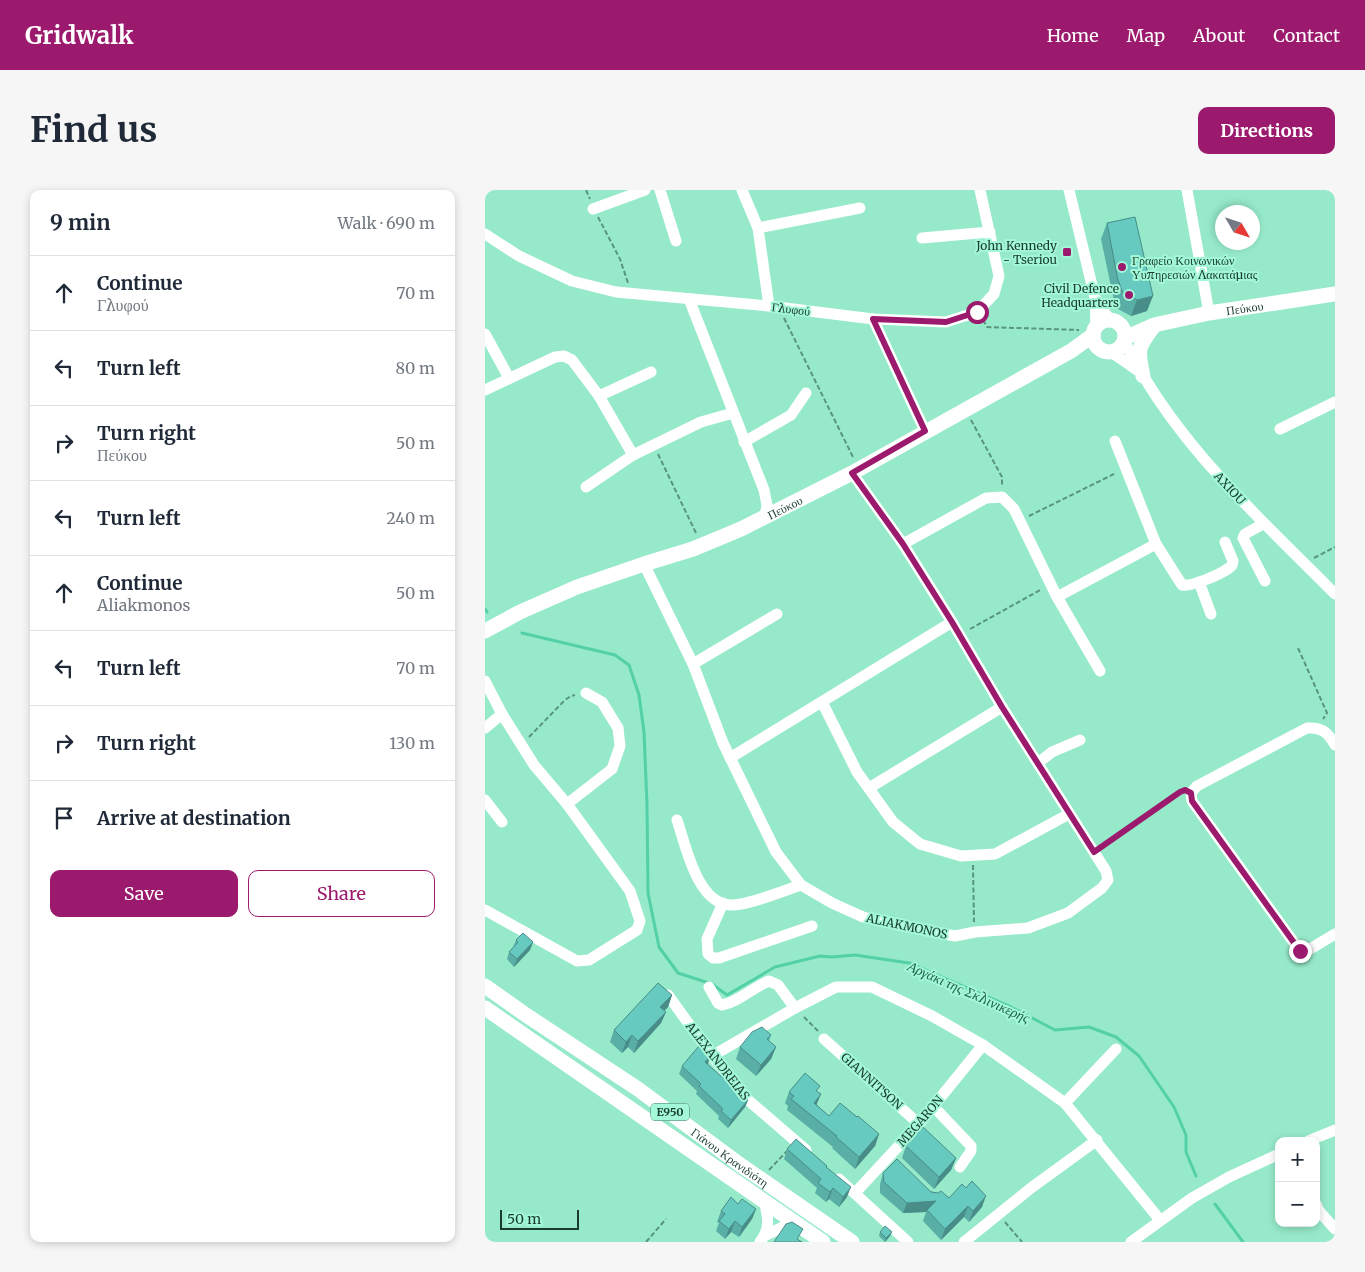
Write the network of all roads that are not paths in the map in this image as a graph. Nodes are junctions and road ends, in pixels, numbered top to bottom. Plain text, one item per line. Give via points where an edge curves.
1 (645, 190) edge
2 (660, 190) edge
3 (742, 190) edge
4 (980, 190) edge
5 (1069, 190) edge
6 (1187, 190) edge
7 (860, 208) dead end
8 (593, 209) road end
9 (758, 228) junction
10 (990, 232) junction
11 (485, 234) edge
12 (922, 238) dead end
13 (676, 241) dead end
14 (1335, 294) edge
15 (1095, 298) junction
16 (689, 299) junction
17 (774, 307) junction
18 (1209, 312) junction
19 (873, 319) junction
20 (1154, 325) junction
21 (1094, 331) junction
22 (1120, 331) junction
23 (485, 334) edge
24 (1071, 351) junction
25 (1106, 351) junction
26 (651, 372) dead end
27 (1141, 373) junction
28 (509, 378) junction
29 (485, 390) edge
30 (806, 393) dead end
31 (599, 396) junction
32 (1335, 403) edge
33 (733, 413) junction
34 (1280, 429) dead end
35 (925, 431) junction
36 (1115, 441) dead end
37 (744, 442) junction
38 (633, 455) junction
39 (855, 471) junction
40 (586, 487) dead end
41 (764, 490) junction
42 (785, 506) junction
43 (765, 517) junction
44 (1263, 524) junction
45 (1225, 542) dead end
46 (903, 544) junction
47 (1156, 544) junction
48 (644, 564) junction
49 (1199, 582) junction
50 (1265, 582) dead end
51 (1335, 594) edge
52 (1057, 597) junction
53 (777, 614) dead end
54 (1211, 614) dead end
55 (952, 622) junction
56 (485, 631) edge
57 (693, 664) junction
58 (1100, 671) dead end
59 (485, 681) edge
60 (586, 693) road end
61 (822, 702) junction
62 (1002, 707) junction
63 (502, 714) junction
64 (485, 728) edge
65 (1080, 740) dead end
66 (1335, 746) edge
67 (730, 758) junction
68 (1038, 763) junction
69 (869, 788) junction
70 (485, 800) edge
71 (567, 804) junction
72 (1069, 814) junction
73 (677, 820) dead end
74 (502, 822) dead end
75 (801, 885) junction
76 (723, 902) junction
77 (485, 910) edge
78 (812, 926) dead end
79 (1335, 934) edge
80 (485, 986) edge
81 (709, 988) dead end
82 (667, 994) edge
83 (485, 1008) edge
84 (795, 1008) junction
85 (825, 1039) road end
86 (983, 1045) junction
87 (1115, 1048) dead end
88 (712, 1056) junction
89 (1065, 1103) junction
90 (933, 1106) junction
91 (919, 1124) junction
92 (1335, 1130) edge
93 (1318, 1137) edge
94 (1097, 1140) junction
95 (1275, 1156) edge
96 (818, 1160) edge
97 (959, 1168) dead end
98 (833, 1174) edge
99 (855, 1193) junction
100 (764, 1200) junction
101 (1320, 1212) edge
102 (1160, 1220) junction
103 (800, 1226) junction
104 (1335, 1229) edge
105 (762, 1239) edge
106 (823, 1242) edge
107 (852, 1242) edge
108 (908, 1242) edge
109 (964, 1242) edge
110 (1131, 1242) edge

1 - 8 street
2 - 13 street
3 - 9 street
4 - 10 street, Γλυφού
5 - 15 street
6 - 18 street
7 - 9 street
9 - 17 street
10 - 12 street
10 - 19 street, Γλυφού via 999,276 994,294 977,312 946,322
11 - 16 street, Γλυφού via 519,256 573,281 616,292
14 - 18 main road, Πεύκου
15 - 21 street
15 - 22 street, AXIOU
16 - 17 street, Γλυφού
16 - 33 street
17 - 19 street, Γλυφού
18 - 20 main road, Πεύκου
19 - 35 street
20 - 22 main road, Πεύκου
20 - 27 main road via 1138,353
21 - 22 main road via 1102,322
21 - 24 main road, Πεύκου
21 - 25 main road via 1095,344
22 - 25 main road via 1119,349
22 - 27 street, AXIOU
23 - 28 street
24 - 25 main road, Πεύκου
24 - 35 main road, Πεύκου
25 - 27 street, AXIOU
26 - 31 street
27 - 44 street, AXIOU via 1200,456
28 - 29 street
28 - 31 street via 564,356 572,360
30 - 37 street via 791,415
31 - 38 street
32 - 34 street
33 - 37 street
33 - 38 street via 701,422
35 - 39 main road, Πεύκου
36 - 47 street
37 - 41 street
38 - 40 street
39 - 42 main road, Πεύκου
39 - 46 street, ALIAKMONOS
41 - 42 street
41 - 43 street
42 - 43 main road, Πεύκου
43 - 48 main road, Πεύκου via 702,545
44 - 50 street via 1243,538
44 - 51 street, AXIOU
45 - 49 street via 1232,565
46 - 52 street via 986,498 1002,497 1014,509
46 - 55 street, ALIAKMONOS
47 - 49 street via 1182,585
47 - 52 street
48 - 56 main road, Πεύκου via 577,587
48 - 57 street, ALIAKMONOS
49 - 54 street
52 - 58 street
53 - 57 street
55 - 61 street
55 - 62 street, ALIAKMONOS
57 - 67 street, ALIAKMONOS
59 - 63 street
60 - 71 street via 602,702 618,728 621,746 612,769
61 - 67 street
61 - 69 street via 857,772
62 - 68 street, ALIAKMONOS
62 - 69 street
63 - 64 street
63 - 71 street via 534,765
65 - 68 street via 1052,752
66 - 79 street via 1330,735 1318,728 1307,728 1197,786 1191,793 1192,801 1300,951 1305,952
67 - 75 street, ALIAKMONOS via 775,852
68 - 72 street, ALIAKMONOS
69 - 72 street via 893,822 920,844 961,856 995,854
70 - 74 street
71 - 77 street via 630,891 640,921 637,930 589,960 577,961
72 - 75 street, ALIAKMONOS via 1106,871 1108,880 1068,913 1028,928 955,936 863,917
73 - 76 street via 698,881 712,899
75 - 76 street via 754,900 730,905
76 - 78 street via 707,939 708,954 713,958
80 - 107 main road, Γιάνου Κρανιδιότη / E950 via 638,1089
81 - 84 street via 722,1005 769,981 778,985
82 - 88 street, ALEXANDREIAS
83 - 100 main road, Γιάνου Κρανιδιότη / E950
84 - 86 street via 836,987 872,987
84 - 88 street
85 - 91 street, GIANNITSON
86 - 89 street
86 - 90 street, MEGARON
87 - 89 street
88 - 96 street, ALEXANDREIAS via 748,1100
89 - 94 street
90 - 91 street, MEGARON
90 - 97 street via 971,1146
91 - 99 street, MEGARON via 892,1160
92 - 93 street
94 - 102 street
94 - 109 street
95 - 102 street via 1229,1177
98 - 99 street
99 - 108 street
100 - 103 main road, Γιάνου Κρανιδιότη / E950
100 - 105 street via 769,1226
101 - 104 street
102 - 110 street
103 - 105 street via 783,1227
103 - 106 main road, Γιάνου Κρανιδιότη / E950

